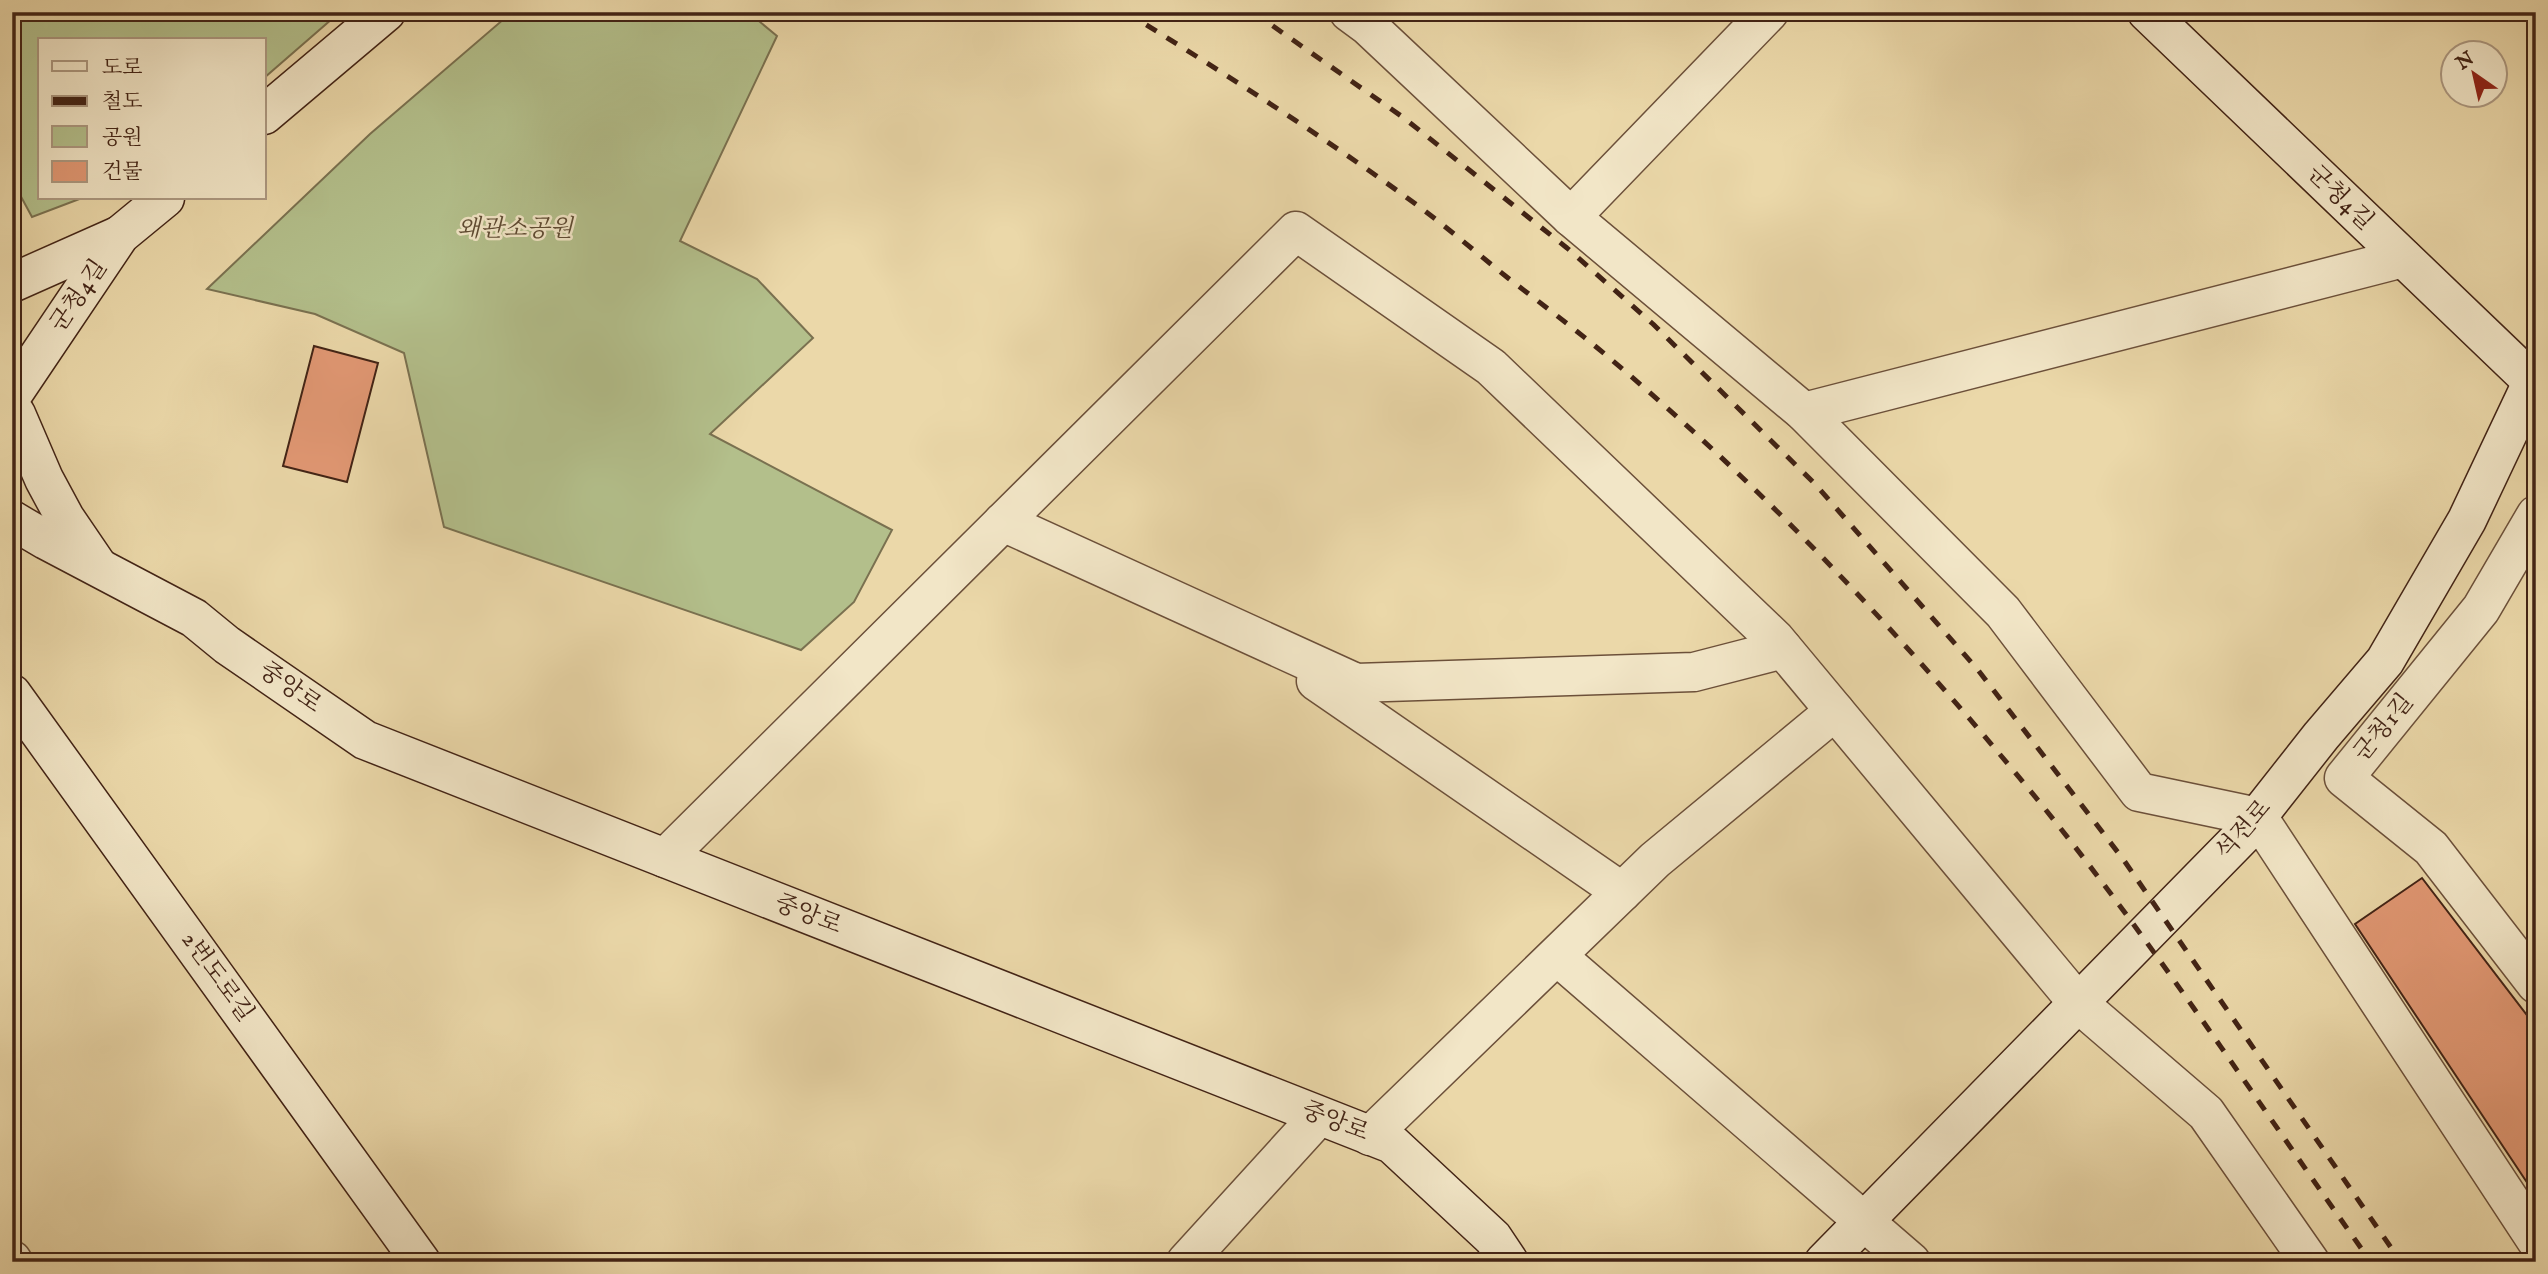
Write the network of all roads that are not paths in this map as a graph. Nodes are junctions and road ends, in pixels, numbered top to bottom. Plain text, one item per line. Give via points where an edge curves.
1 (386, 12) edge
2 (1349, 12) edge
3 (1769, 12) edge
4 (2147, 12) edge
5 (266, 113) edge
6 (163, 200) edge
7 (1571, 217) junction
8 (120, 235) junction
9 (2403, 258) junction
10 (12, 283) edge
11 (2535, 384) edge
12 (14, 406) edge
13 (1804, 412) junction
14 (2536, 515) edge
15 (12, 520) edge
16 (1003, 522) junction
17 (29, 546) edge
18 (98, 567) junction
19 (1247, 634) junction
20 (1783, 649) junction
21 (12, 694) edge
22 (1835, 710) junction
23 (2258, 817) junction
24 (665, 859) junction
25 (1622, 892) junction
26 (1557, 956) junction
27 (2536, 984) edge
28 (2078, 1003) junction
29 (1320, 1116) junction
30 (1370, 1136) junction
31 (1864, 1220) junction
32 (2536, 1240) edge
33 (421, 1262) edge
34 (1186, 1262) edge
35 (1509, 1262) edge
36 (1824, 1262) edge
37 (1911, 1262) edge
38 (2310, 1262) edge

1 - 5 street
2 - 7 street
3 - 7 street
4 - 9 street, 군청4길
6 - 8 street, 군청4길
7 - 13 street
8 - 10 street, 군청4길
8 - 12 street, 군청4길
9 - 11 street, 군청4길
9 - 13 street
11 - 23 street, 석전로 via 2467,520 2385,661
12 - 18 street, 중앙로 via 44,479
13 - 23 street via 2003,612 2140,792
14 - 27 street, 군청1길 via 2481,609 2344,778 2431,848
15 - 17 street, 중앙로
16 - 19 street
16 - 20 street via 1296,231 1491,367
16 - 24 street
17 - 18 street, 중앙로
18 - 24 street, 중앙로 via 194,618 365,740
19 - 20 street via 1356,683 1694,672
19 - 25 street
20 - 22 street
21 - 33 street, 2번도로길
22 - 25 street
22 - 28 street
23 - 28 street, 석전로
23 - 32 street
24 - 29 street, 중앙로
25 - 26 street
26 - 30 street
26 - 31 street
28 - 31 street, 석전로
28 - 38 street via 2206,1114
29 - 30 street, 중앙로
29 - 34 street
30 - 35 street, 중앙로 via 1392,1144 1493,1238
31 - 36 street, 석전로
31 - 37 street

